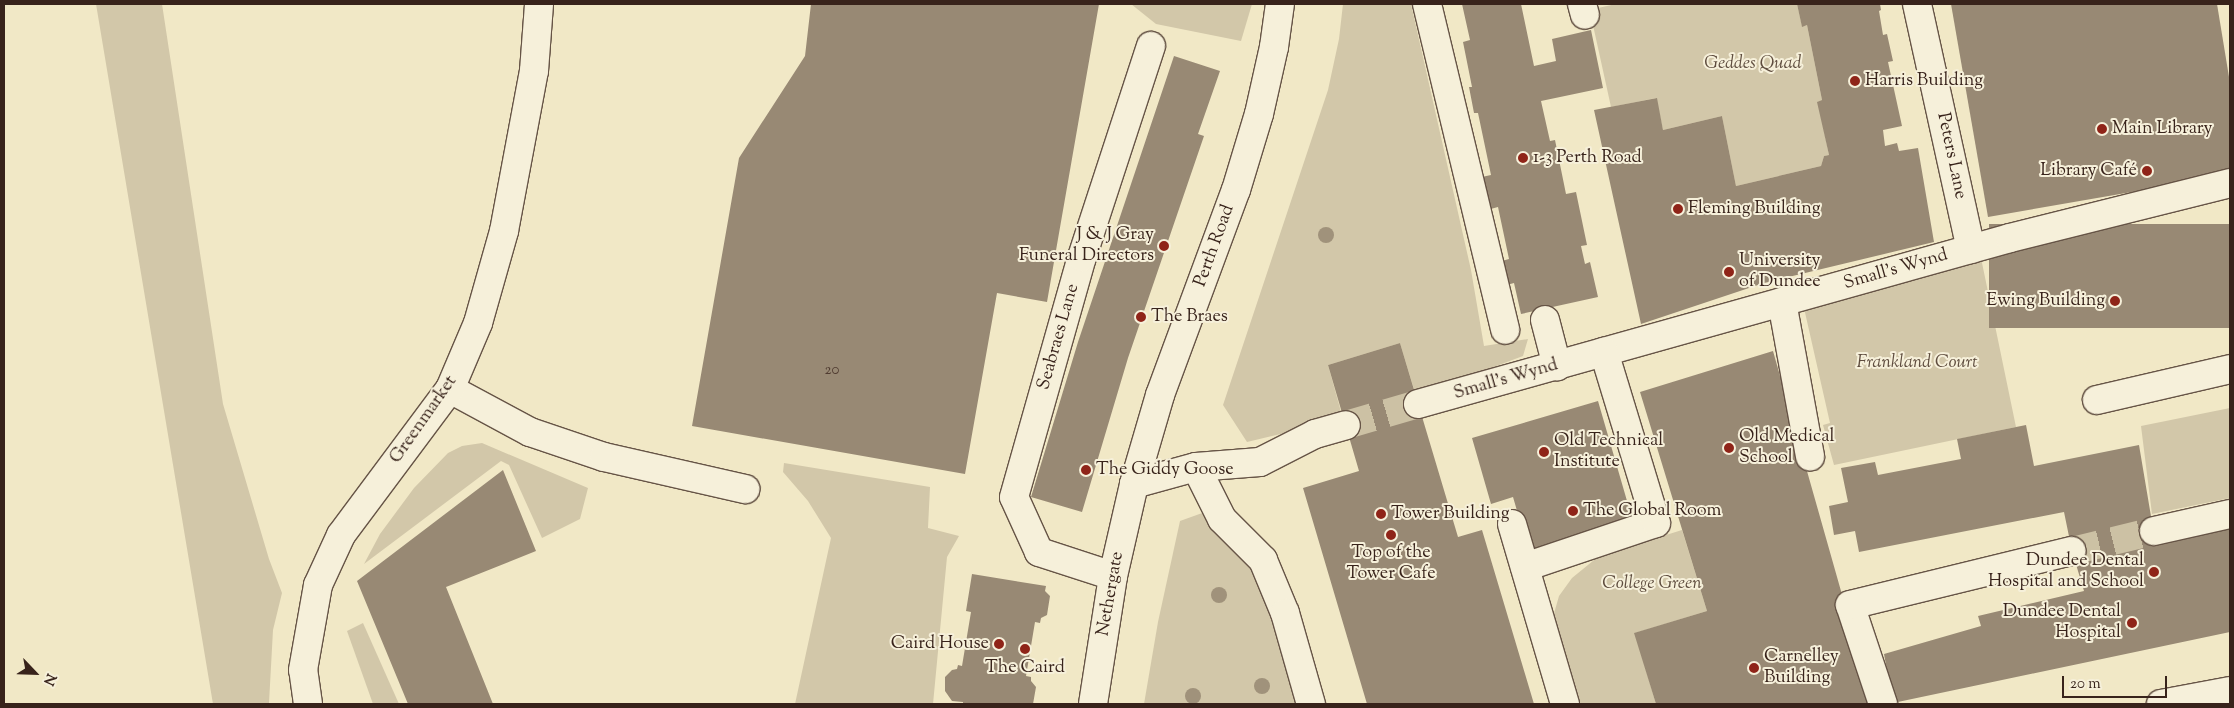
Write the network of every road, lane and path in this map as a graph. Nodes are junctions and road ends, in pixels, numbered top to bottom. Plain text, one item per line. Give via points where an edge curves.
1 (539, 4) edge
2 (1280, 4) edge
3 (1427, 4) edge
4 (1917, 4) edge
5 (1150, 46) dead end
6 (2227, 184) edge
7 (1971, 249) junction
8 (1782, 302) junction
9 (1545, 320) dead end
10 (1504, 330) dead end
11 (1604, 352) junction
12 (1557, 366) junction
13 (2230, 369) edge
14 (450, 389) junction
15 (2097, 400) dead end
16 (1418, 404) tunnel mouth
17 (1346, 425) tunnel mouth
18 (1810, 456) dead end
19 (1196, 467) junction
20 (1134, 484) junction
21 (745, 489) dead end
22 (2230, 514) edge
23 (1512, 524) dead end
24 (2154, 531) tunnel mouth
25 (2072, 551) tunnel mouth
26 (1525, 567) junction
27 (1113, 576) junction
28 (2230, 691) edge
29 (308, 704) edge
30 (1093, 704) edge
31 (1311, 704) edge
32 (1565, 704) edge
33 (1883, 704) edge
34 (2161, 704) edge

1 - 14 street, Greenmarket via 534,71 504,230 478,323
2 - 20 street, Perth Road via 1274,47 1236,190 1160,395
3 - 10 street
4 - 7 street, Peters Lane
5 - 27 street, Seabraes Lane via 1082,257 1014,497 1039,552
6 - 7 street, Small's Wynd
7 - 8 street, Small's Wynd
8 - 11 street, Small's Wynd
8 - 18 street
9 - 12 street
11 - 12 street, Small's Wynd
11 - 26 street via 1656,523
12 - 16 street, Small's Wynd
13 - 15 street
14 - 21 street via 530,432 604,457
14 - 29 street, Greenmarket via 340,535 318,585 303,670
17 - 19 street via 1315,434 1260,462
19 - 20 street
19 - 31 street via 1222,519 1263,560 1285,613
20 - 27 street, Nethergate
22 - 24 street
23 - 26 street
25 - 33 street via 1850,605
26 - 32 street
27 - 30 street, Nethergate
28 - 34 street

